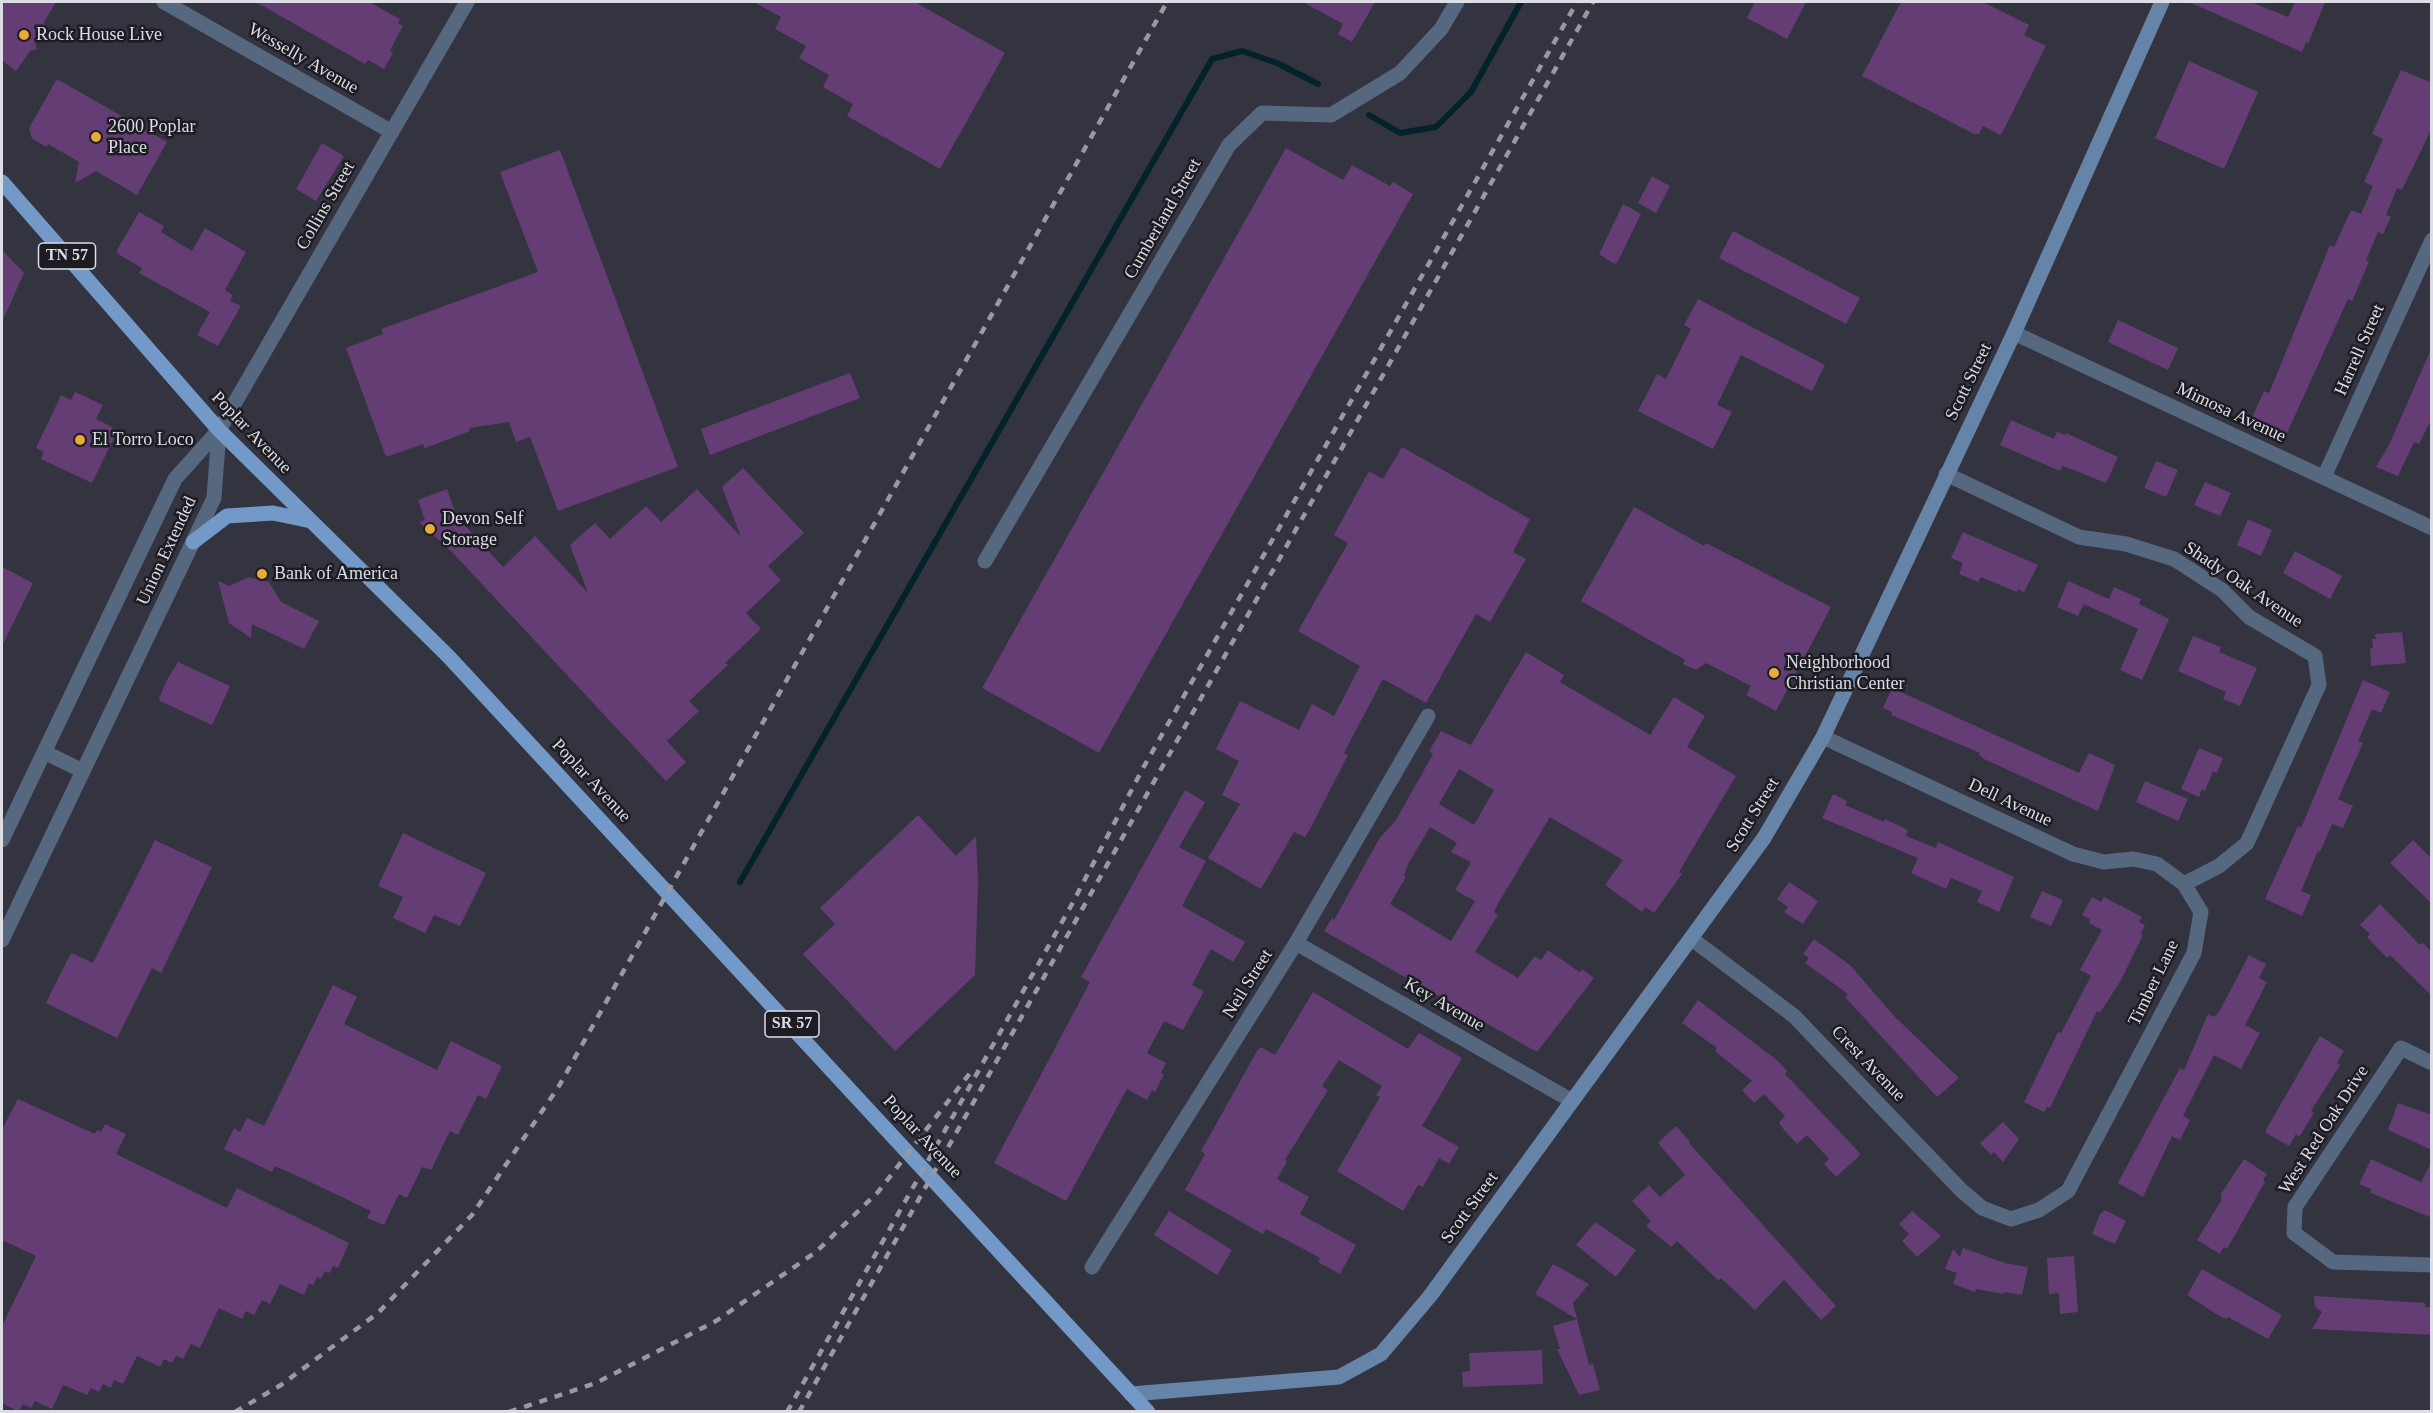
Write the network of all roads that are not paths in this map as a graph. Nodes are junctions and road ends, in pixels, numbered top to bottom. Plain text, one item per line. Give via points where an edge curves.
1 (164, 2) edge
2 (467, 2) edge
3 (1457, 2) edge
4 (2162, 2) edge
5 (392, 132) junction
6 (2, 182) edge
7 (2432, 240) edge
8 (2014, 333) junction
9 (219, 430) junction
10 (1946, 474) junction
11 (2324, 477) junction
12 (311, 521) junction
13 (2432, 528) edge
14 (193, 542) junction
15 (985, 561) dead end
16 (449, 657) joint
17 (1428, 716) dead end
18 (1823, 737) junction
19 (44, 752) junction
20 (83, 771) junction
21 (2, 840) edge
22 (2184, 884) junction
23 (1692, 939) junction
24 (2, 940) edge
25 (1296, 943) junction
26 (2432, 1063) edge
27 (1572, 1101) junction
28 (2011, 1219) joint
29 (2432, 1265) edge
30 (1092, 1267) dead end
31 (1131, 1394) junction
32 (1148, 1412) edge

1 - 5 street, Wesselly Avenue
2 - 5 street, Collins Street
3 - 15 street, Cumberland Street via 1441,29 1400,73 1331,115 1262,113 1229,145
4 - 8 main road, Scott Street
5 - 9 street, Collins Street
6 - 9 main road, Poplar Avenue / TN 57
7 - 11 street, Harrell Street
8 - 10 main road, Scott Street
8 - 11 street, Mimosa Avenue
9 - 12 main road, Poplar Avenue / TN 57
9 - 14 street, Union Extended via 214,498
9 - 19 street, Union Extended via 176,479
10 - 18 main road, Scott Street
10 - 22 street, Shady Oak Avenue via 2079,537 2126,544 2174,559 2222,590 2249,617 2315,656 2319,685 2247,843 2219,866
11 - 13 street, Mimosa Avenue
12 - 14 main road via 273,513 227,516
12 - 16 main road, Poplar Avenue / TN 57
14 - 20 street, Union Extended
16 - 31 main road, Poplar Avenue / SR 57
17 - 25 street, Neil Street
18 - 22 street, Dell Avenue via 2073,854 2104,862 2133,859 2157,864
18 - 23 main road, Scott Street via 1764,838
19 - 20 street
19 - 21 street, Union Extended
20 - 24 street, Union Extended
22 - 28 street, Timber Lane via 2201,912 2194,953 2068,1191 2039,1210
23 - 27 main road, Scott Street
23 - 28 street, Crest Avenue via 1794,1016 1961,1190 1982,1208
25 - 27 street, Key Avenue
25 - 30 street, Neil Street
26 - 29 street, West Red Oak Drive via 2401,1048 2295,1207 2294,1233 2333,1262
27 - 31 main road, Scott Street via 1430,1296 1381,1354 1339,1377
31 - 32 main road, Poplar Avenue / SR 57

